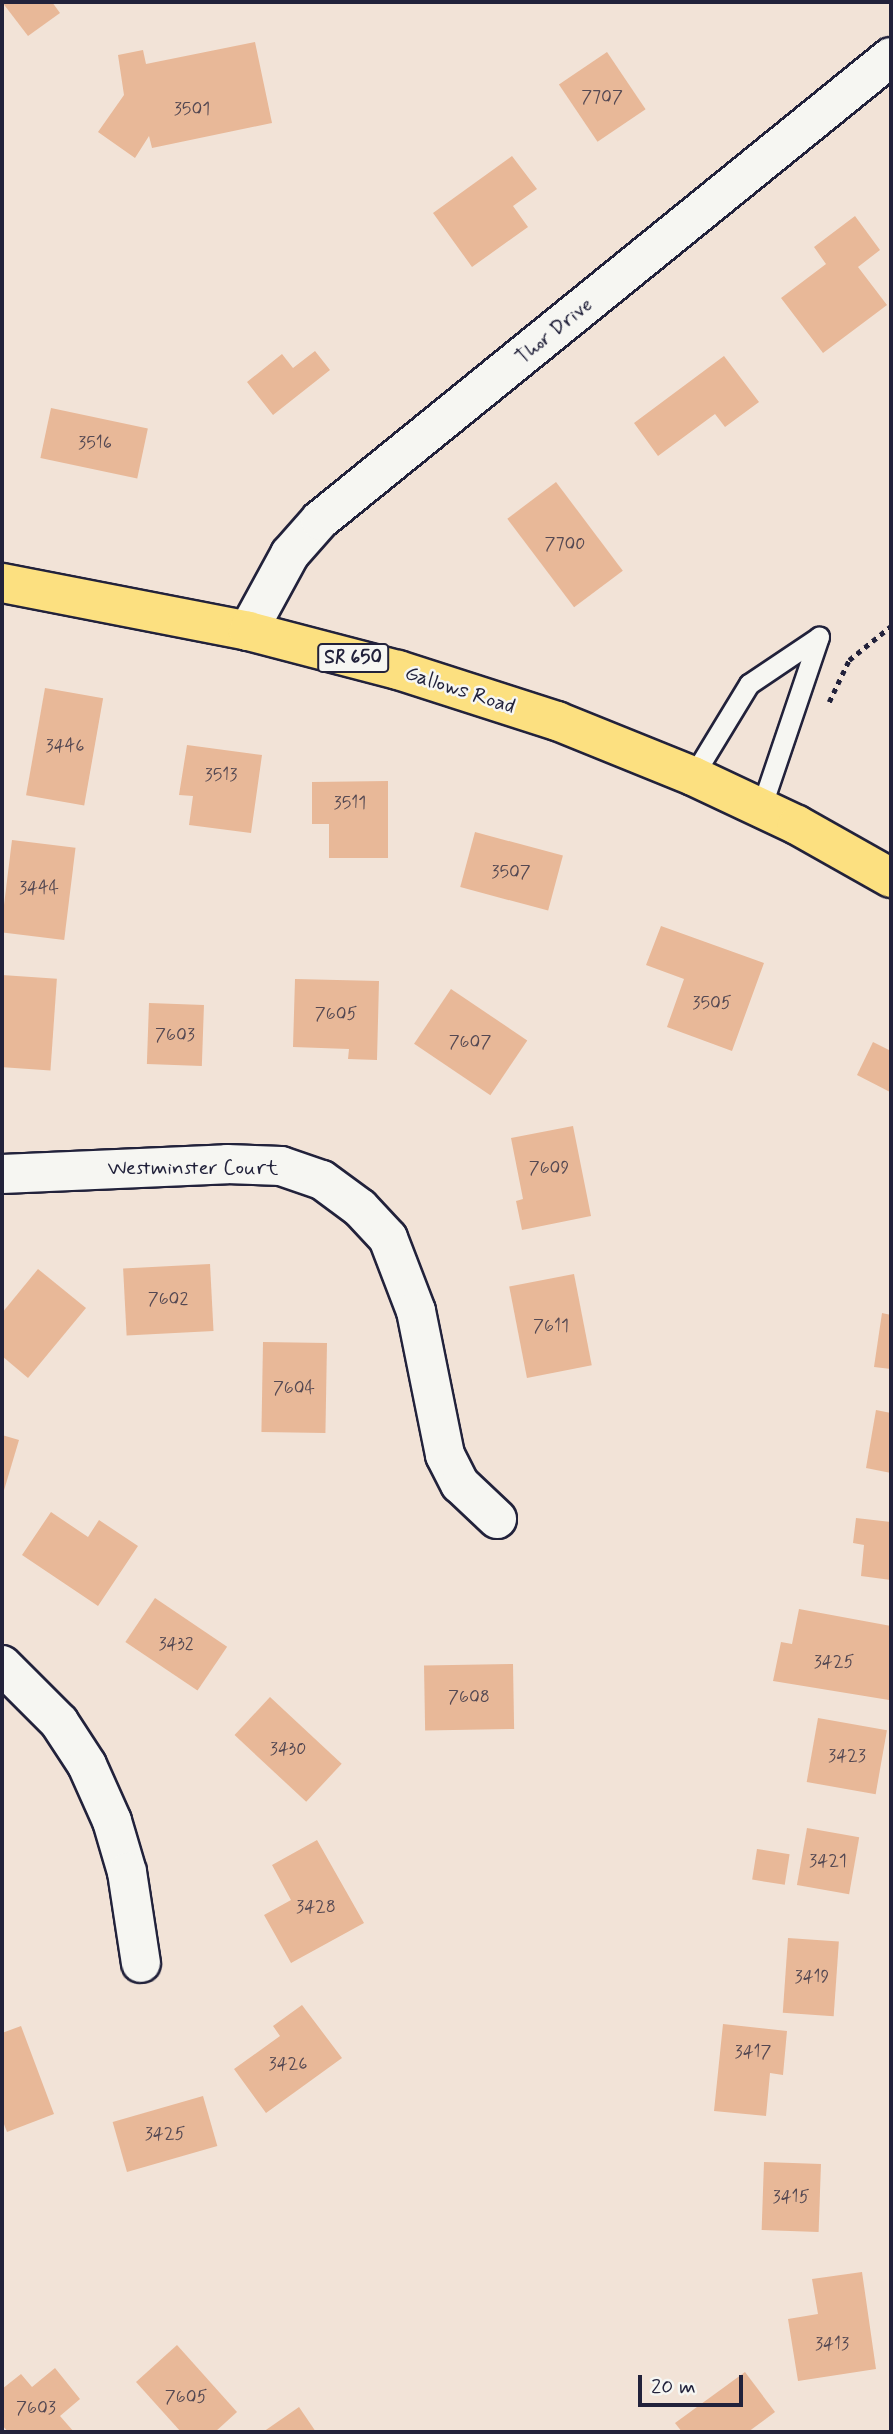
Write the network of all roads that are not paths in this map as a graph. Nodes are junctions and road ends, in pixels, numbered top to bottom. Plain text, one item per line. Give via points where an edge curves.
1 (891, 57) edge
2 (2, 583) edge
3 (248, 631) junction
4 (693, 776) junction
5 (761, 808) junction
6 (891, 878) edge
7 (2, 1174) edge
8 (497, 1519) dead end
9 (2, 1665) edge
10 (141, 1963) dead end

1 - 3 street, Thor Drive via 320,520 290,554
2 - 3 main road, Gallows Road / SR 650
3 - 4 main road, Gallows Road / SR 650 via 398,670 557,721
4 - 5 main road, Gallows Road / SR 650
4 - 5 lane via 749,684 819,637
5 - 6 main road, Gallows Road / SR 650
7 - 8 street, Westminster Court via 227,1164 281,1166 322,1181 360,1208 388,1238 413,1301 445,1455 460,1484
9 - 10 street via 59,1722 87,1765 112,1821 127,1872

